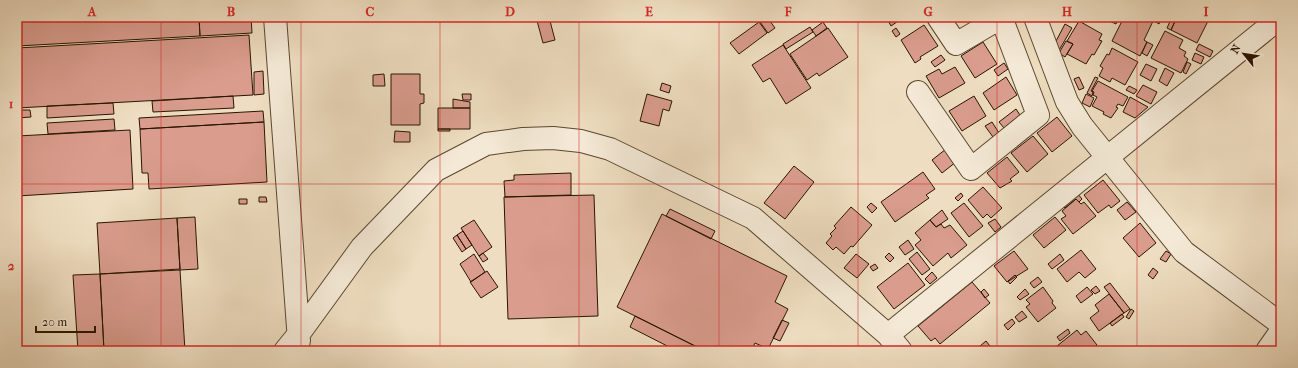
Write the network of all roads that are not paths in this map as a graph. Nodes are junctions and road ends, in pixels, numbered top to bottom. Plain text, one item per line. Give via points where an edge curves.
1 (275, 17) edge
2 (938, 17) edge
3 (1001, 17) edge
4 (1035, 17) edge
5 (1270, 22) edge
6 (918, 92) dead end
7 (1107, 157) junction
8 (1281, 324) edge
9 (1281, 331) edge
10 (895, 343) edge
11 (294, 346) edge
12 (1267, 351) edge

1 - 11 street
2 - 3 street via 956,44
3 - 6 street via 1038,115 971,169
4 - 7 street via 1067,102
5 - 7 street
7 - 8 street via 1184,252
7 - 10 street
9 - 12 street
10 - 11 street via 754,218 610,149 581,141 553,138 486,144 436,170 362,247

